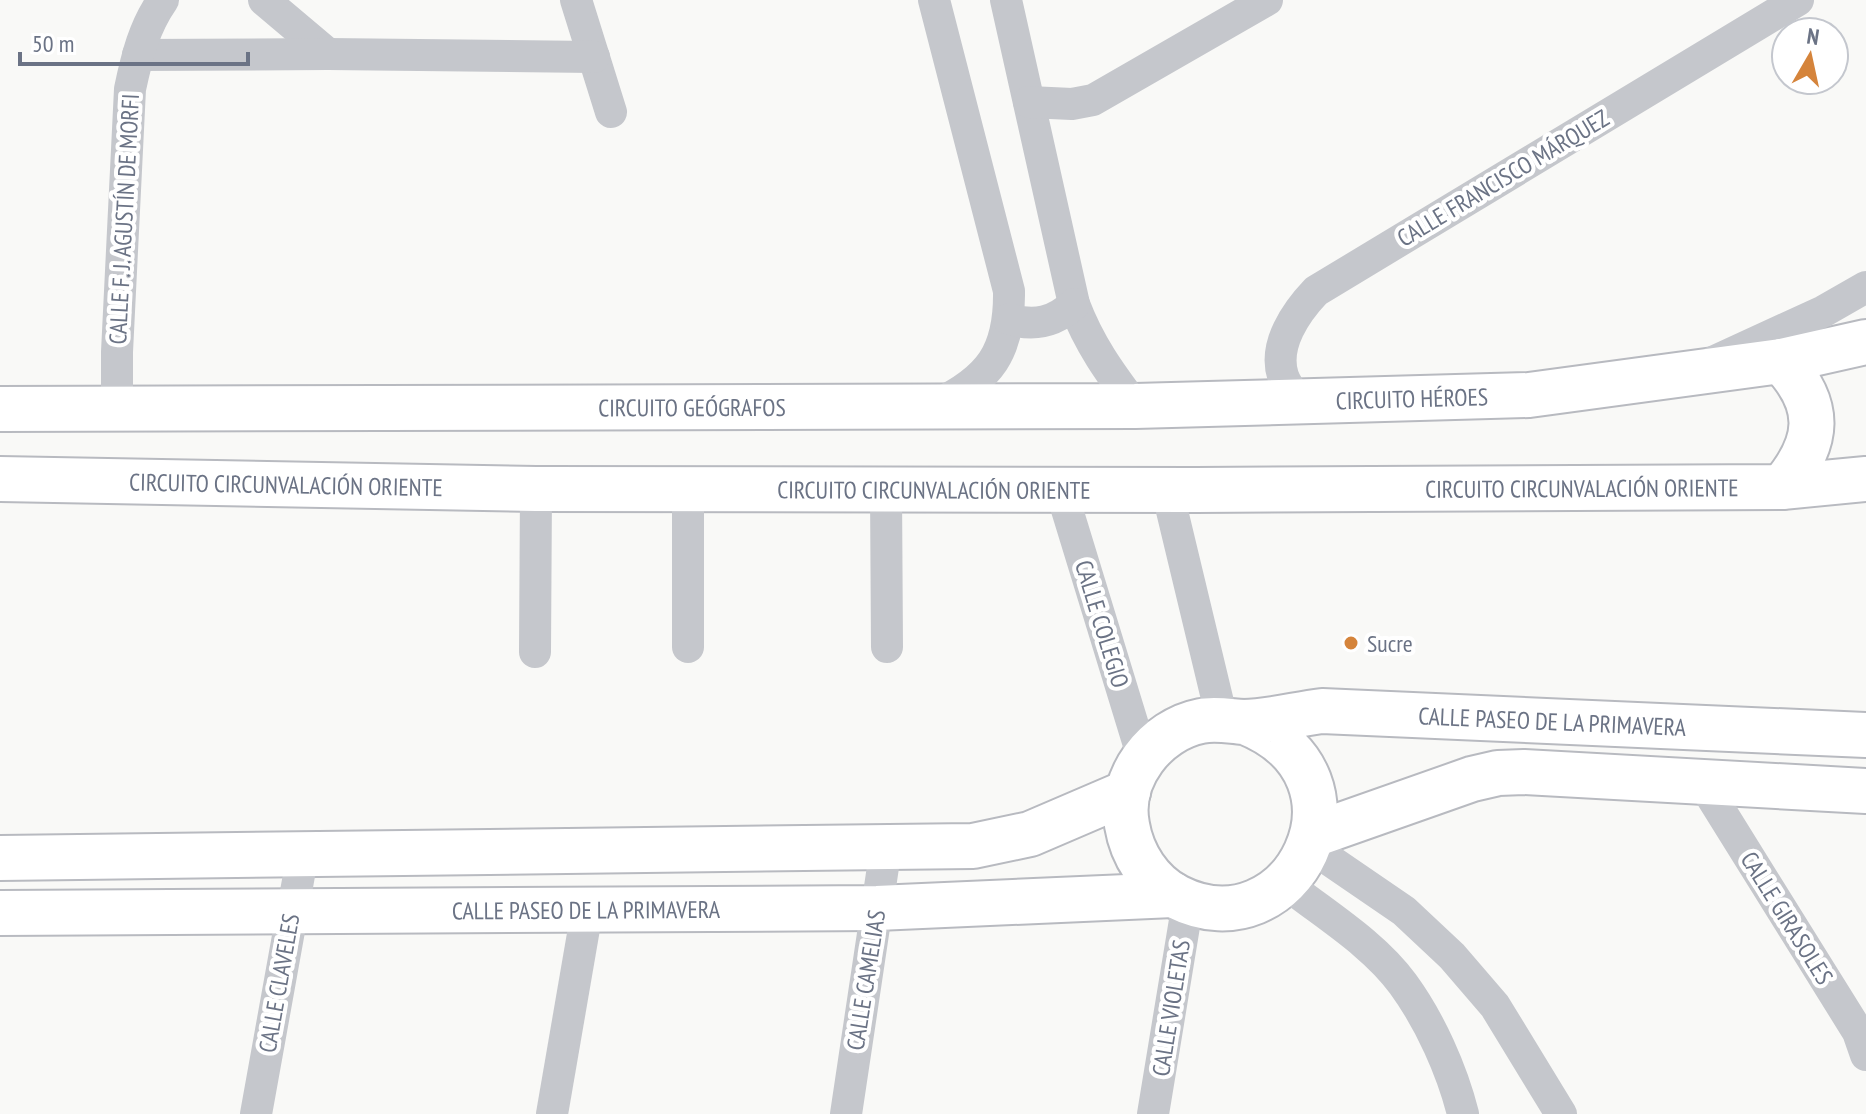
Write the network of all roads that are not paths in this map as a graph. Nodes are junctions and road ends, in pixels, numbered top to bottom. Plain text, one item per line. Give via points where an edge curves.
1 (163, 0) edge
2 (264, 0) edge
3 (576, 0) edge
4 (934, 0) edge
5 (1006, 0) edge
6 (1267, 0) edge
7 (1798, 0) edge
8 (328, 54) junction
9 (138, 55) junction
10 (594, 57) junction
11 (1029, 102) junction
12 (611, 112) dead end
13 (1866, 287) edge
14 (1074, 304) junction
15 (1009, 319) junction
16 (1866, 342) edge
17 (1781, 361) junction
18 (1687, 374) junction
19 (1299, 403) junction
20 (936, 405) junction
21 (1135, 406) junction
22 (0, 409) edge
23 (117, 409) junction
24 (0, 479) edge
25 (1866, 479) edge
26 (1782, 487) junction
27 (536, 489) junction
28 (688, 489) junction
29 (886, 490) junction
30 (1061, 490) junction
31 (1167, 490) junction
32 (688, 647) dead end
33 (887, 647) dead end
34 (535, 652) dead end
35 (1233, 720) junction
36 (1866, 735) edge
37 (1136, 775) junction
38 (1703, 783) junction
39 (1866, 791) edge
40 (1311, 840) junction
41 (886, 847) junction
42 (303, 853) junction
43 (0, 858) edge
44 (1285, 883) junction
45 (1181, 898) junction
46 (877, 908) junction
47 (587, 911) junction
48 (292, 912) junction
49 (0, 913) edge
50 (1866, 1055) edge
51 (256, 1114) edge
52 (552, 1114) edge
53 (846, 1114) edge
54 (1153, 1114) edge
55 (1463, 1114) edge
56 (1561, 1114) edge

1 - 9 street, CALLE F. J. AGUSTÍN DE MORFI via 149,20
2 - 8 street
3 - 10 street
4 - 15 street, CIRCUITO GEÓGRAFOS via 1009,291
5 - 11 street
6 - 11 street via 1093,100
7 - 19 street, CALLE FRANCISCO MÁRQUEZ via 1316,291 1287,330 1282,353 1283,375
8 - 9 street
8 - 10 street
9 - 23 street, CALLE F. J. AGUSTÍN DE MORFI via 130,89
10 - 12 street
11 - 14 street
13 - 18 street, CIRCUITO HÉROES
14 - 15 street via 1045,322
14 - 21 street via 1100,361
15 - 20 street, CIRCUITO GEÓGRAFOS via 995,361 972,385
16 - 17 street, CIRCUITO HÉROES
17 - 18 street, CIRCUITO HÉROES
17 - 26 street via 1805,393 1811,412 1808,451
18 - 19 street, CIRCUITO HÉROES via 1529,395
19 - 21 street, CIRCUITO HÉROES
20 - 21 street, CIRCUITO HÉROES
20 - 23 street, CIRCUITO GEÓGRAFOS
22 - 23 street, CIRCUITO GEÓGRAFOS
24 - 27 street, CIRCUITO CIRCUNVALACIÓN ORIENTE
25 - 26 street, CIRCUITO CIRCUNVALACIÓN ORIENTE
26 - 31 street, CIRCUITO CIRCUNVALACIÓN ORIENTE
27 - 28 street, CIRCUITO CIRCUNVALACIÓN ORIENTE
27 - 34 street
28 - 29 street, CIRCUITO CIRCUNVALACIÓN ORIENTE
28 - 32 street
29 - 30 street, CIRCUITO CIRCUNVALACIÓN ORIENTE
29 - 33 street
30 - 31 street, CIRCUITO CIRCUNVALACIÓN ORIENTE
30 - 37 street, CALLE COLEGIO
31 - 35 street
35 - 36 street, CALLE PASEO DE LA PRIMAVERA via 1322,711
35 - 37 street via 1200,721 1178,729 1159,742
35 - 40 street via 1264,730 1296,756 1313,794
37 - 41 street via 1030,834 973,846
37 - 45 street via 1126,821 1133,851 1150,876
38 - 39 street
38 - 40 street via 1498,773
38 - 50 street, CALLE GIRASOLES via 1858,1032
40 - 44 street
40 - 56 street via 1404,911 1452,956 1495,1006
41 - 42 street
41 - 46 street, CALLE CAMELIAS
42 - 43 street
42 - 48 street, CALLE CLAVELES
44 - 45 street via 1239,906 1213,907
44 - 55 street via 1369,948 1402,983 1426,1022
45 - 46 street, CALLE PASEO DE LA PRIMAVERA
45 - 54 street, CALLE VIOLETAS
46 - 47 street, CALLE PASEO DE LA PRIMAVERA
46 - 53 street, CALLE CAMELIAS
47 - 48 street, CALLE PASEO DE LA PRIMAVERA
47 - 52 street
48 - 49 street, CALLE PASEO DE LA PRIMAVERA
48 - 51 street, CALLE CLAVELES

